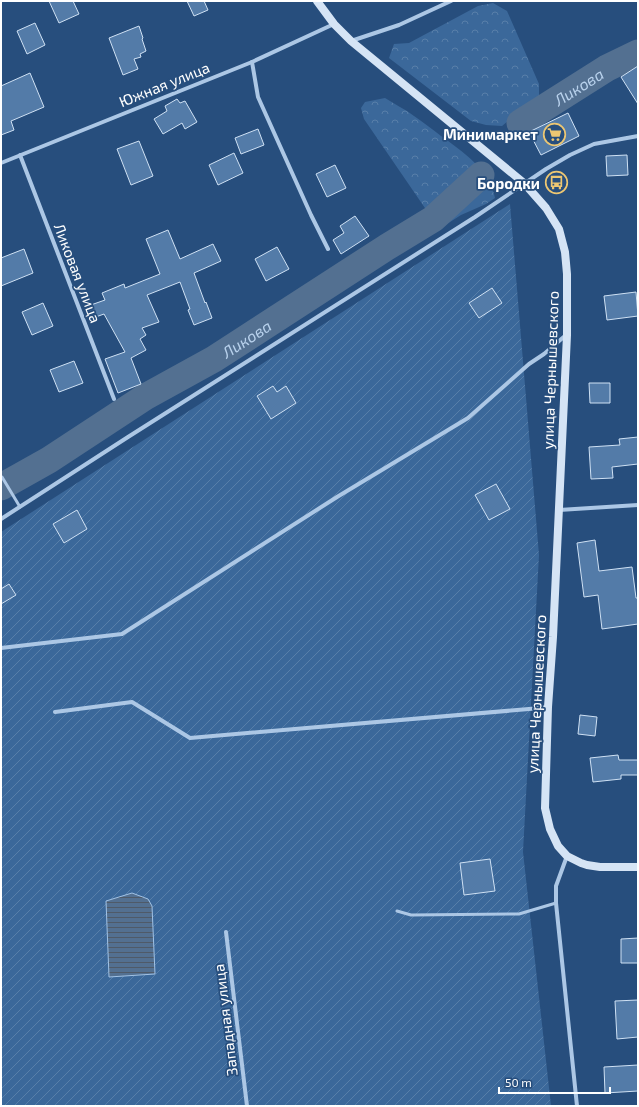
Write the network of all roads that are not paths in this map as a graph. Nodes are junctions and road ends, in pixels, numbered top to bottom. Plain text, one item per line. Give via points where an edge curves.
1 (318, 1) edge
2 (450, 1) edge
3 (335, 26) junction
4 (351, 42) junction
5 (252, 62) junction
6 (638, 136) edge
7 (20, 155) junction
8 (1, 163) edge
9 (524, 183) junction
10 (328, 249) dead end
11 (567, 335) junction
12 (114, 399) dead end
13 (2, 477) edge
14 (638, 505) edge
15 (20, 507) junction
16 (558, 510) junction
17 (1, 519) edge
18 (1, 648) edge
19 (548, 707) junction
20 (55, 712) dead end
21 (567, 856) junction
22 (638, 867) edge
23 (556, 903) junction
24 (397, 911) dead end
25 (226, 932) dead end
26 (247, 1106) edge
27 (576, 1106) edge

1 - 3 street
2 - 4 street via 399,25
3 - 4 street, улица Чернышевского
3 - 5 street, Южная улица
4 - 9 street, улица Чернышевского
5 - 7 street, Южная улица
5 - 10 street via 258,97
6 - 9 street via 594,144 570,155
7 - 8 street, Южная улица
7 - 12 street, Ликовая улица
9 - 11 street, улица Чернышевского via 546,208 559,229 567,274
9 - 15 street via 475,217
11 - 16 street, улица Чернышевского
11 - 18 street via 529,364 468,418 337,497 122,634
13 - 15 lane
14 - 16 street
15 - 17 street
16 - 19 street, улица Чернышевского
19 - 20 street via 190,738 132,702
19 - 21 street, улица Чернышевского via 545,808 550,829 558,846
21 - 22 street via 587,865
21 - 23 street via 556,886
23 - 24 lane via 520,914 411,915
23 - 27 street
25 - 26 street, Западная улица

